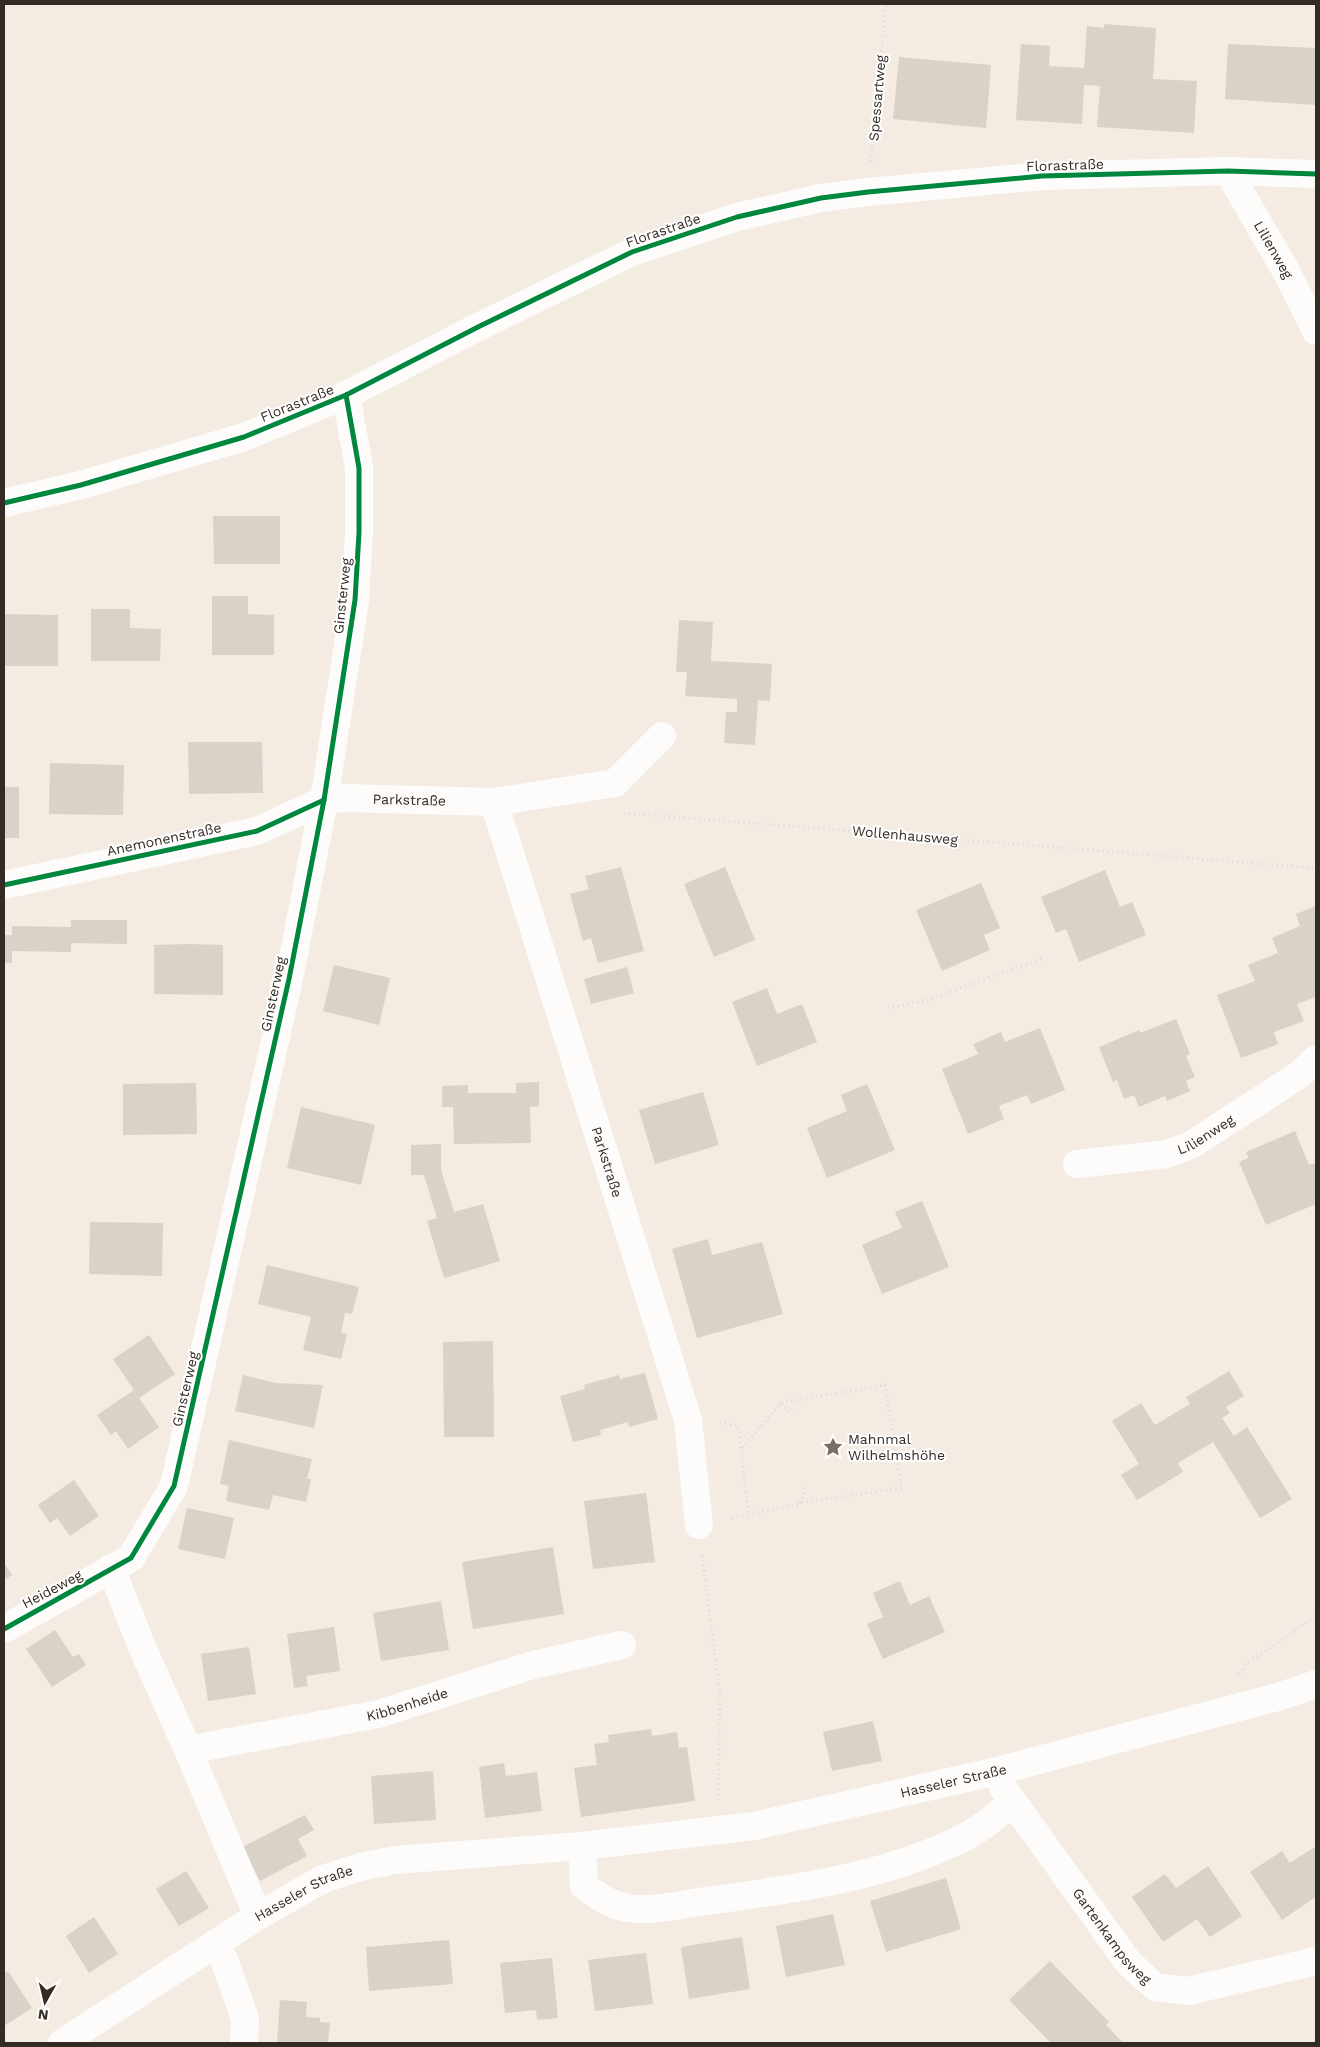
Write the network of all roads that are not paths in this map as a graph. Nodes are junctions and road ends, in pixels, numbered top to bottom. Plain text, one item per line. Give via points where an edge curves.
1 (1228, 171) junction
2 (1316, 174) edge
3 (1316, 331) edge
4 (346, 395) junction
5 (4, 503) edge
6 (662, 736) dead end
7 (324, 800) junction
8 (494, 802) junction
9 (4, 885) edge
10 (1316, 1059) edge
11 (1077, 1164) dead end
12 (698, 1525) road end
13 (111, 1568) junction
14 (4, 1629) edge
15 (622, 1645) dead end
16 (1316, 1684) edge
17 (188, 1750) junction
18 (993, 1772) junction
19 (1014, 1802) junction
20 (582, 1846) junction
21 (258, 1916) junction
22 (215, 1944) junction
23 (1316, 1961) edge
24 (62, 2043) edge
25 (244, 2043) edge

1 - 2 street, Florastraße
1 - 3 street, Lilienweg via 1286,271
1 - 4 street, Florastraße via 1042,176 868,192 821,198 737,217 632,252
4 - 5 street, Florastraße via 236,440 81,485
4 - 7 street, Ginsterweg via 359,468 358,552 355,600
6 - 8 street, Parkstraße via 615,783
7 - 8 street, Parkstraße
7 - 9 street, Anemonenstraße via 257,831
7 - 13 street, Ginsterweg via 287,988 174,1486 130,1558
8 - 12 street, Parkstraße via 688,1420
10 - 11 street, Lilienweg via 1299,1075 1191,1145 1167,1154
13 - 14 street, Heideweg
13 - 17 street
15 - 17 street, Kibbenheide via 533,1665 378,1714
16 - 18 street, Hasseler Straße via 1278,1697
17 - 21 street
18 - 19 street, Gartenkampsweg
18 - 20 street, Hasseler Straße via 754,1826
19 - 20 street via 969,1835 919,1857 853,1877 650,1908 628,1908 608,1902 584,1886
19 - 23 street, Gartenkampsweg via 1128,1962 1155,1987 1188,1991
20 - 21 street, Hasseler Straße via 395,1860 360,1866 323,1879
21 - 22 street, Hasseler Straße
22 - 24 street, Hasseler Straße
22 - 25 street via 225,1962 245,2019

